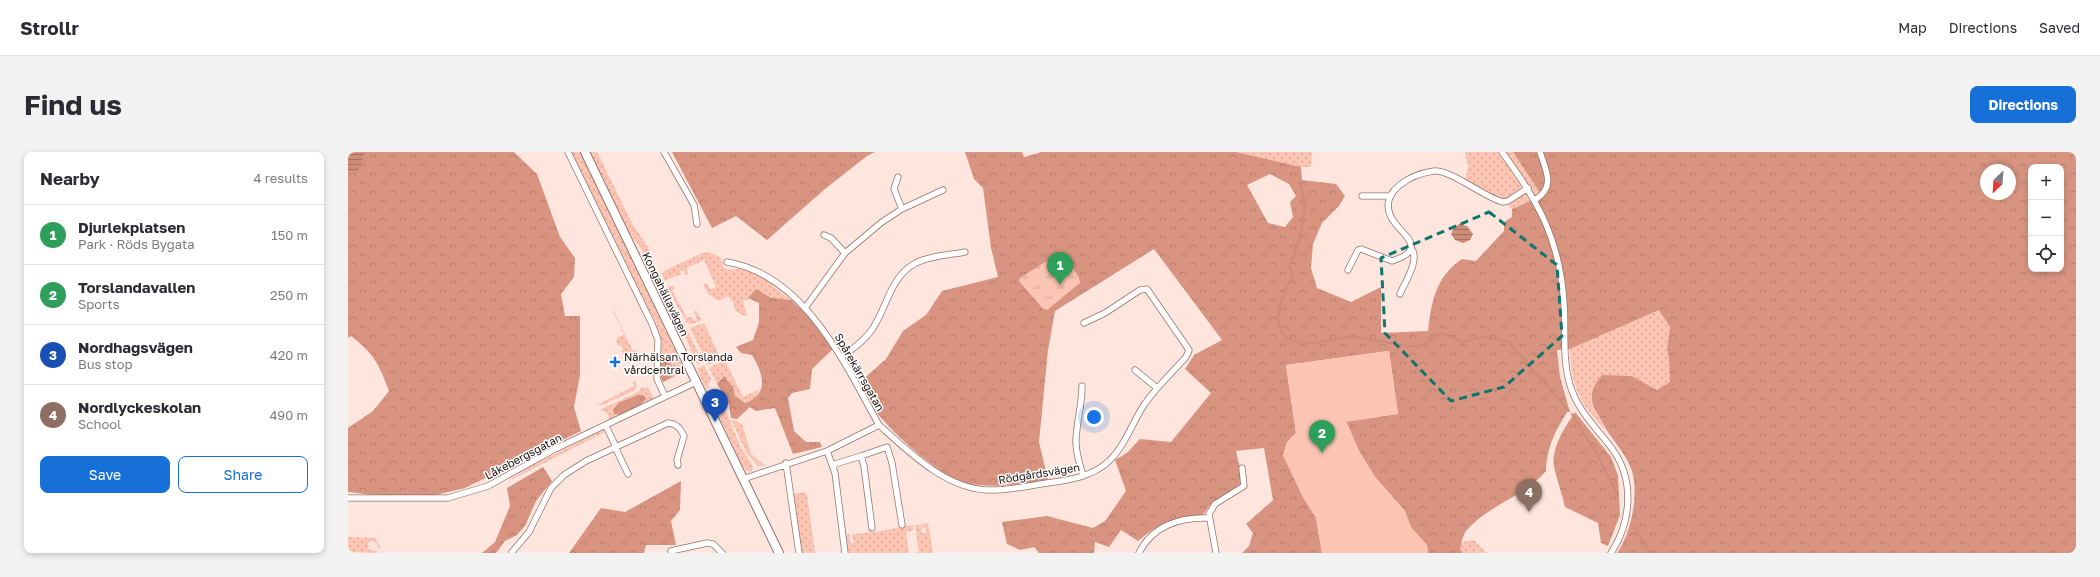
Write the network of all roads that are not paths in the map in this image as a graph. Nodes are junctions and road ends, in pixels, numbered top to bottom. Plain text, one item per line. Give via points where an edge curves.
1 (568, 152) edge
2 (585, 152) edge
3 (664, 152) edge
4 (1502, 152) edge
5 (1540, 152) edge
6 (898, 177) dead end
7 (1528, 188) junction
8 (943, 190) dead end
9 (1362, 196) dead end
10 (1391, 196) junction
11 (1535, 200) junction
12 (902, 209) junction
13 (697, 224) dead end
14 (824, 236) dead end
15 (1410, 249) junction
16 (965, 252) dead end
17 (845, 253) junction
18 (727, 262) dead end
19 (1348, 270) dead end
20 (1400, 294) dead end
21 (805, 308) junction
22 (1084, 323) dead end
23 (842, 357) junction
24 (1135, 370) dead end
25 (696, 382) junction
26 (1082, 386) dead end
27 (1157, 388) junction
28 (665, 396) junction
29 (606, 426) junction
30 (880, 426) junction
31 (615, 447) junction
32 (827, 451) junction
33 (861, 456) junction
34 (786, 463) junction
35 (678, 465) dead end
36 (832, 465) junction
37 (1242, 468) dead end
38 (628, 474) dead end
39 (1083, 476) junction
40 (743, 479) junction
41 (348, 498) edge
42 (1208, 518) junction
43 (902, 525) dead end
44 (872, 528) dead end
45 (512, 552) dead end
46 (672, 553) edge
47 (722, 553) edge
48 (779, 553) edge
49 (800, 553) edge
50 (845, 553) edge
51 (1139, 553) edge
52 (1216, 553) edge
53 (1611, 553) edge

1 - 28 street via 652,324 658,340 657,379
2 - 25 street, Kongahällavägen
3 - 13 street via 694,205
4 - 7 street
5 - 11 street via 1548,178 1547,189
6 - 12 street via 894,189
7 - 10 street via 1503,202 1447,174 1434,171 1402,182
7 - 11 street
8 - 12 street
9 - 10 street
10 - 15 street via 1392,220 1409,238
11 - 53 street via 1545,218 1558,256 1564,305 1566,365 1574,397 1584,415 1614,451 1624,472 1628,515
12 - 17 street
14 - 17 street via 831,238
15 - 19 street via 1392,261 1358,250
15 - 20 street via 1415,256
16 - 23 street via 930,258 908,268 893,286 867,338
17 - 21 street
18 - 21 street, Spårekärrsgatan via 749,268 761,275
21 - 23 street, Spårekärrsgatan
22 - 27 street, Rödgårdsvägen via 1140,290 1147,289 1189,350 1186,357
23 - 30 street, Spårekärrsgatan
24 - 27 street
25 - 28 street, Låkebergsgatan
25 - 40 street, Kongahällavägen
26 - 39 street via 1076,452
27 - 39 street, Rödgårdsvägen via 1143,406 1112,458 1103,466
28 - 29 street, Låkebergsgatan
29 - 31 street
29 - 41 street, Låkebergsgatan via 556,449 488,486 448,498
30 - 32 street
30 - 39 street, Rödgårdsvägen via 933,469 967,487 985,490 1006,489
31 - 35 street via 668,423 677,425 684,436
31 - 38 street
31 - 45 street via 564,474 551,488 529,532
32 - 34 street
32 - 36 street
33 - 36 street
33 - 43 street via 887,447
33 - 44 street
34 - 40 street
34 - 49 street
36 - 50 street
37 - 42 street via 1244,486 1215,504
40 - 48 street, Kongahällavägen
42 - 51 street via 1195,518 1164,526 1147,541
42 - 52 street
46 - 47 street via 671,551 707,543 713,544

